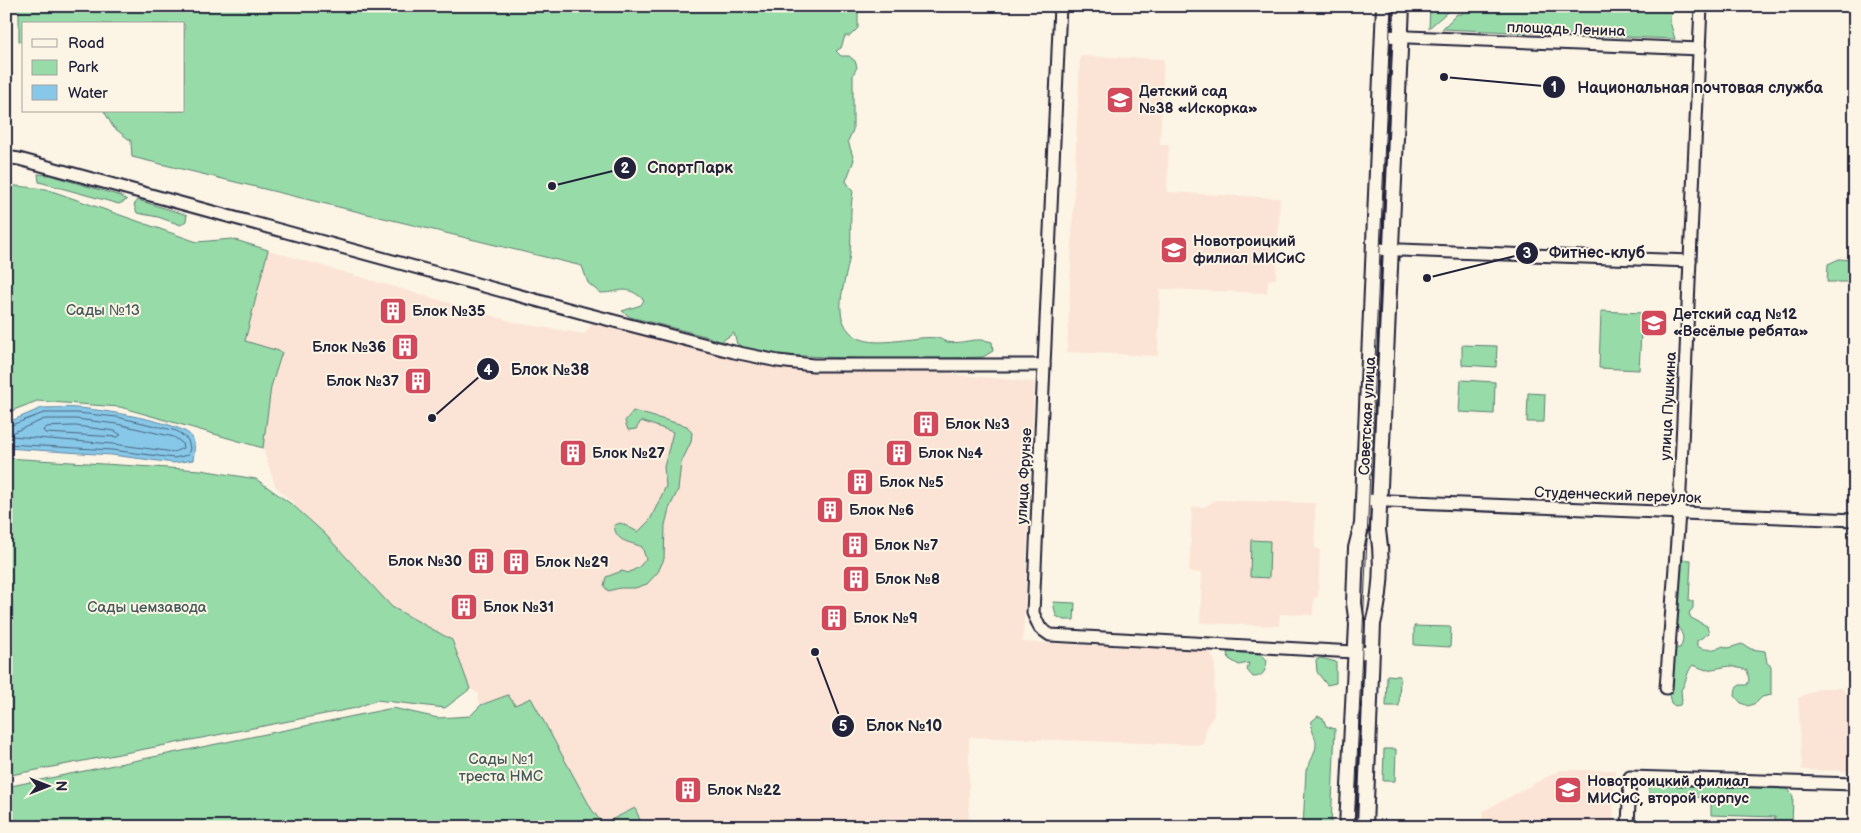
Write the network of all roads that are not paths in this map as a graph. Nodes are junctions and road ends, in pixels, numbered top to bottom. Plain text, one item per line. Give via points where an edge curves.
1 (1060, 6) edge
2 (1384, 6) edge
3 (1402, 6) edge
4 (1702, 6) edge
5 (1383, 36) junction
6 (1401, 37) junction
7 (1700, 49) junction
8 (6, 157) edge
9 (1374, 249) junction
10 (1391, 249) junction
11 (1690, 260) junction
12 (1044, 365) junction
13 (1363, 500) junction
14 (1379, 500) junction
15 (1679, 513) junction
16 (1855, 520) edge
17 (1355, 652) junction
18 (1372, 653) junction
19 (1666, 688) dead end
20 (1855, 784) edge
21 (1348, 827) edge
22 (1365, 827) edge
23 (1628, 827) edge

1 - 12 street, улица Фрунзе
2 - 5 main road, Советская улица
3 - 6 main road, Советская улица
4 - 7 street, улица Пушкина
5 - 6 street, площадь Ленина
5 - 9 main road, Советская улица
6 - 7 street, площадь Ленина
6 - 10 main road, Советская улица
7 - 11 street, улица Пушкина
8 - 12 street via 583,313 778,361 813,365
9 - 10 street
9 - 13 main road, Советская улица
10 - 11 street
10 - 14 main road, Советская улица
11 - 15 street, улица Пушкина
12 - 17 street, улица Фрунзе via 1033,613 1040,628 1050,635
13 - 14 street, Студенческий переулок
13 - 17 main road, Советская улица via 1356,548
14 - 15 street, Студенческий переулок
14 - 18 main road, Советская улица via 1379,604 1373,624
15 - 16 street, Студенческий переулок
15 - 19 street, улица Пушкина
17 - 18 street, улица Фрунзе
17 - 21 main road, Советская улица
18 - 22 main road, Советская улица
20 - 23 street via 1630,777

